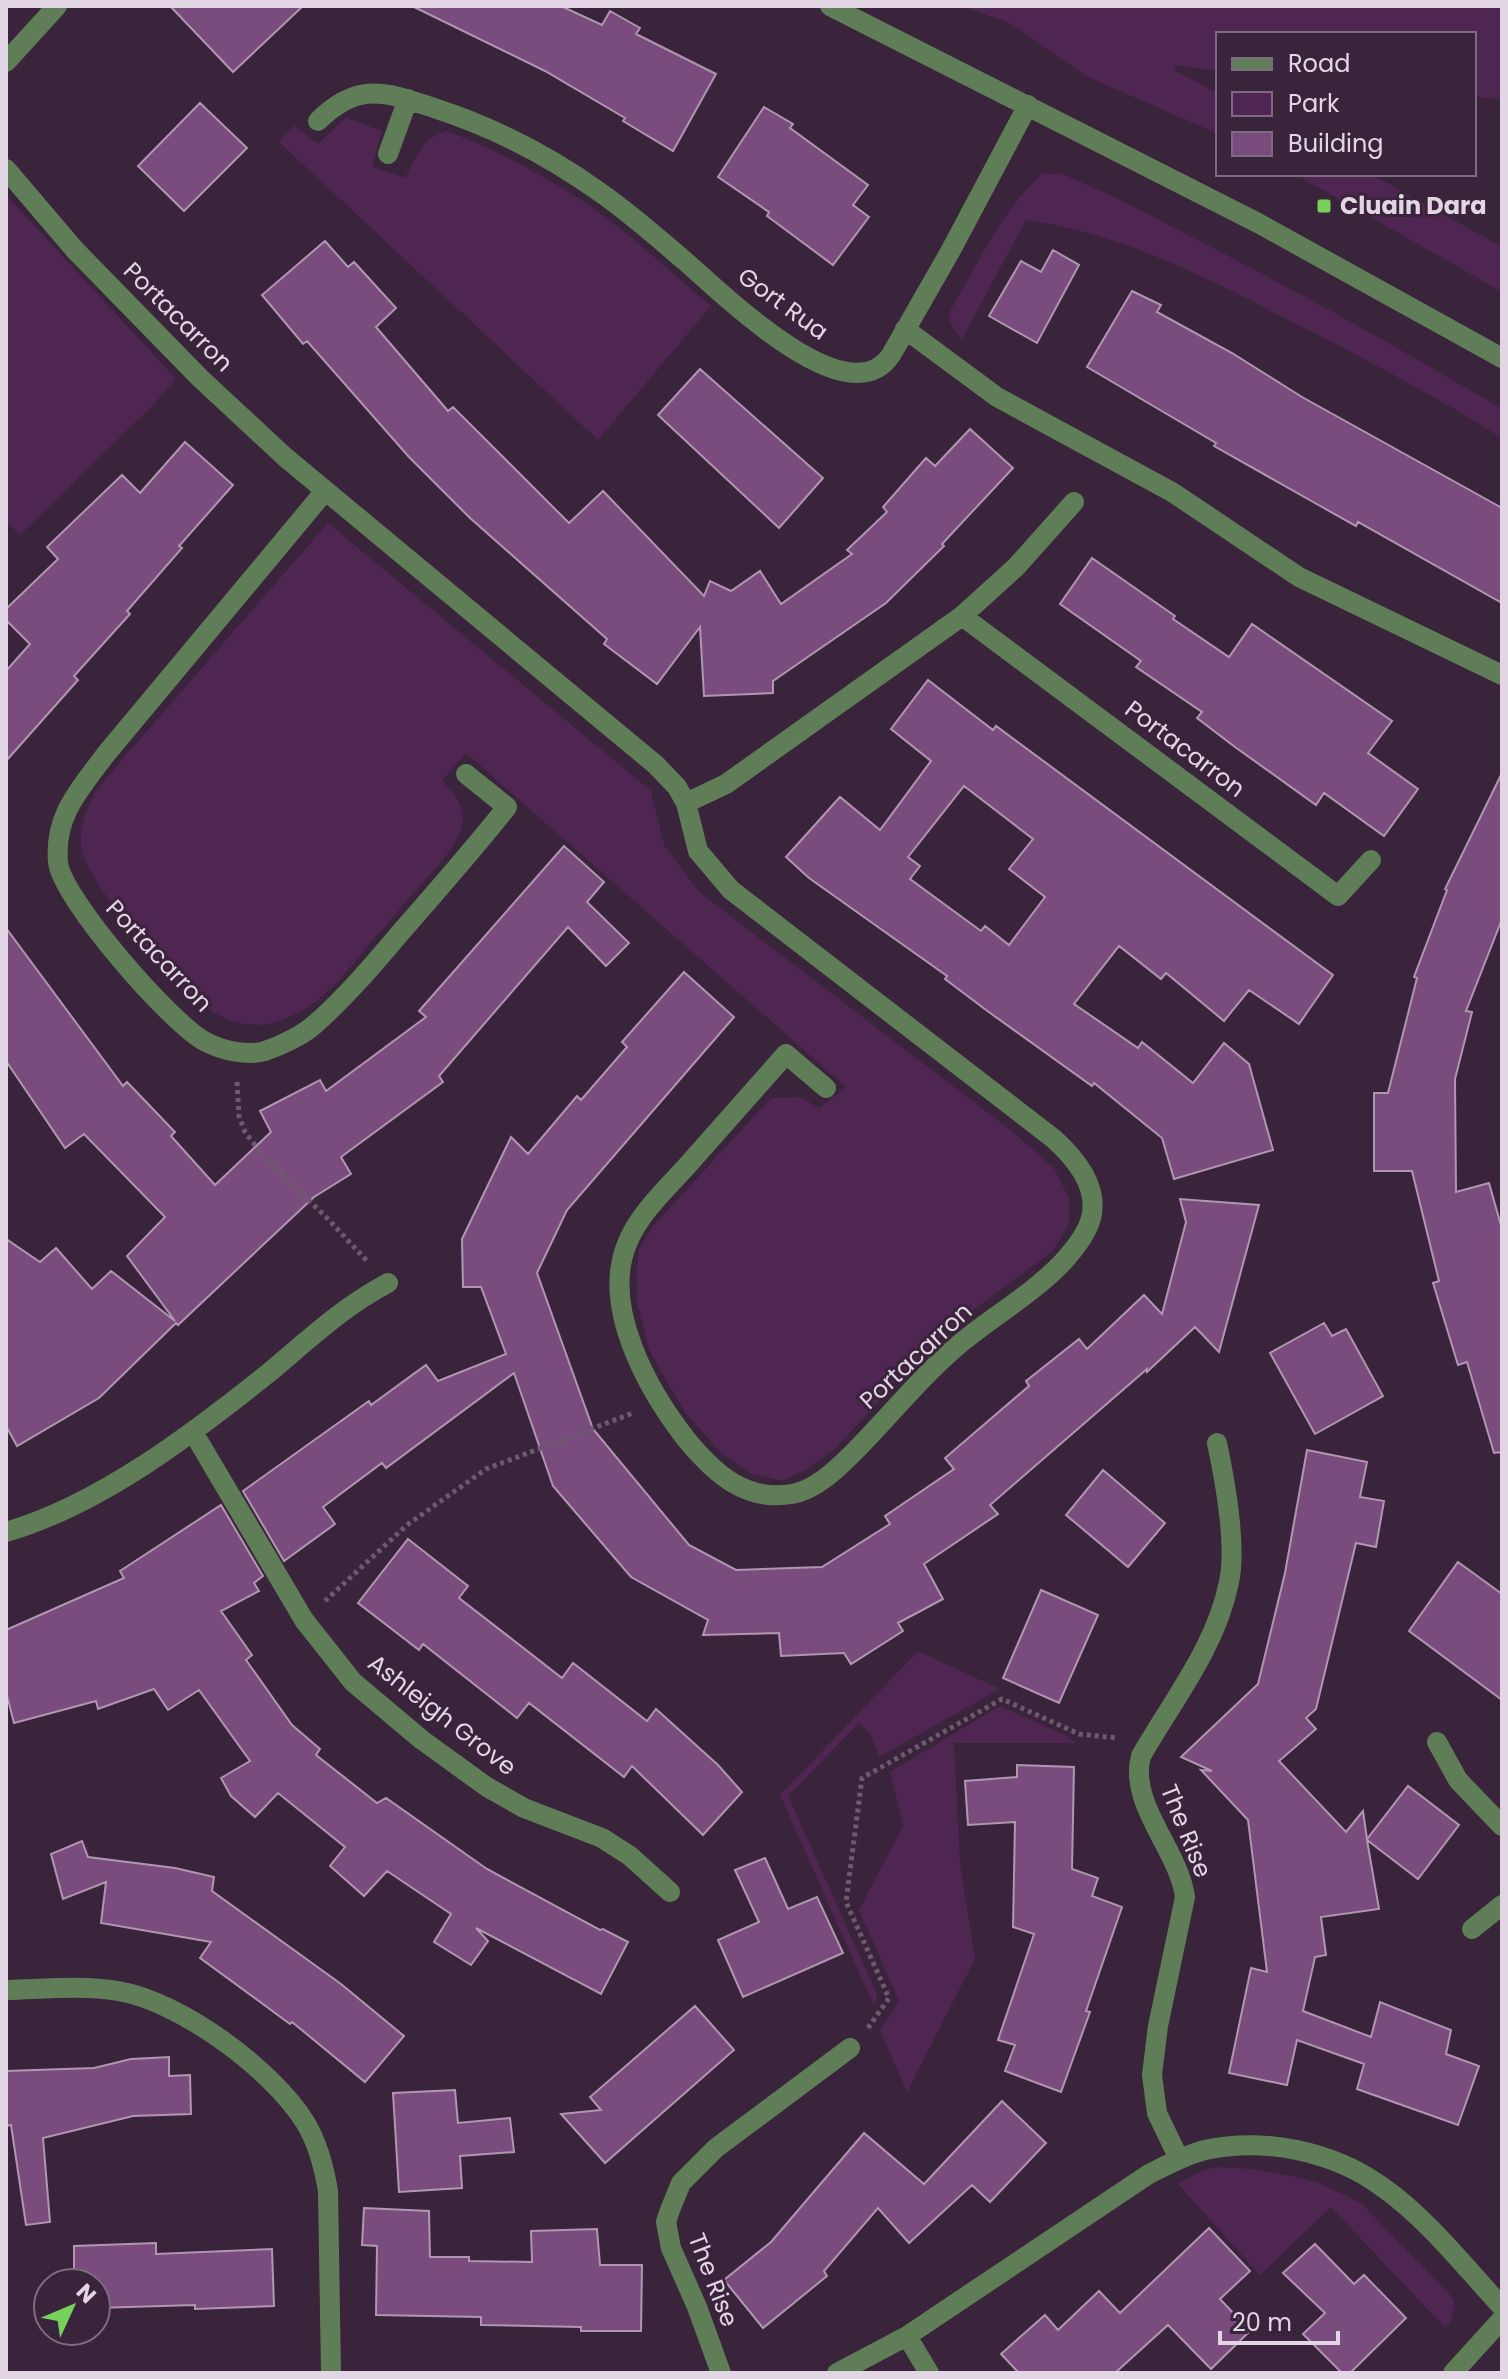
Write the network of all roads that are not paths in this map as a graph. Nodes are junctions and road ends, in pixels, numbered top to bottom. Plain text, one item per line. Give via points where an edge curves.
1 (57, 6) edge
2 (830, 6) edge
3 (6, 62) edge
4 (408, 99) junction
5 (1028, 105) junction
6 (318, 121) dead end
7 (388, 154) dead end
8 (6, 169) edge
9 (905, 329) junction
10 (1502, 358) edge
11 (325, 491) junction
12 (1074, 502) dead end
13 (962, 616) junction
14 (1502, 675) edge
15 (466, 774) dead end
16 (686, 803) junction
17 (1371, 860) dead end
18 (826, 1088) dead end
19 (388, 1283) road end
20 (193, 1432) junction
21 (1217, 1443) dead end
22 (6, 1532) edge
23 (1437, 1742) dead end
24 (1502, 1826) edge
25 (670, 1892) dead end
26 (1502, 1905) edge
27 (1472, 1929) dead end
28 (8, 1990) dead end
29 (850, 2048) road end
30 (1179, 2159) junction
31 (1502, 2307) edge
32 (1502, 2319) edge
33 (907, 2336) junction
34 (331, 2373) edge
35 (721, 2373) edge
36 (837, 2373) edge
37 (929, 2373) edge
38 (1453, 2373) edge

1 - 3 street
2 - 5 street
4 - 6 street, Gort Rua via 361,93 333,106
4 - 7 street
4 - 9 street, Gort Rua via 495,132 577,176 758,324 819,362 844,371 873,372 883,366
5 - 9 street, Gort Rua
5 - 10 street via 1258,223
8 - 11 street, Portacarron via 50,223 191,368
9 - 14 street via 997,397 1172,492 1299,577
11 - 15 street, Portacarron via 73,799 57,832 58,866 81,911 168,1009 205,1042 239,1053 264,1051 311,1028 371,967 507,807
11 - 16 street, Portacarron via 656,765
12 - 13 street via 1016,567
13 - 16 street via 726,784
13 - 17 street, Portacarron via 1338,896
16 - 18 street, Portacarron via 698,851 731,890 1054,1139 1087,1180 1092,1205 1086,1229 1064,1261 956,1347 829,1474 796,1494 753,1494 711,1466 659,1400 624,1318 620,1289 627,1243 654,1203 786,1054
19 - 20 street via 350,1304
20 - 22 street via 76,1504
20 - 25 street, Ashleigh Grove via 304,1620 353,1682 487,1787 616,1847
21 - 30 street, The Rise via 1229,1523 1230,1579 1214,1630 1137,1771 1177,1864 1185,1897 1152,2075 1157,2113
23 - 24 street via 1458,1780
26 - 27 street
28 - 34 street via 96,1988 147,1997 228,2045 304,2120 328,2191
29 - 35 street, The Rise via 716,2148 681,2183 670,2210 666,2234
30 - 31 street via 1205,2150 1254,2146 1323,2156 1346,2166 1415,2215
30 - 33 street
32 - 38 street
33 - 36 street
33 - 37 street

